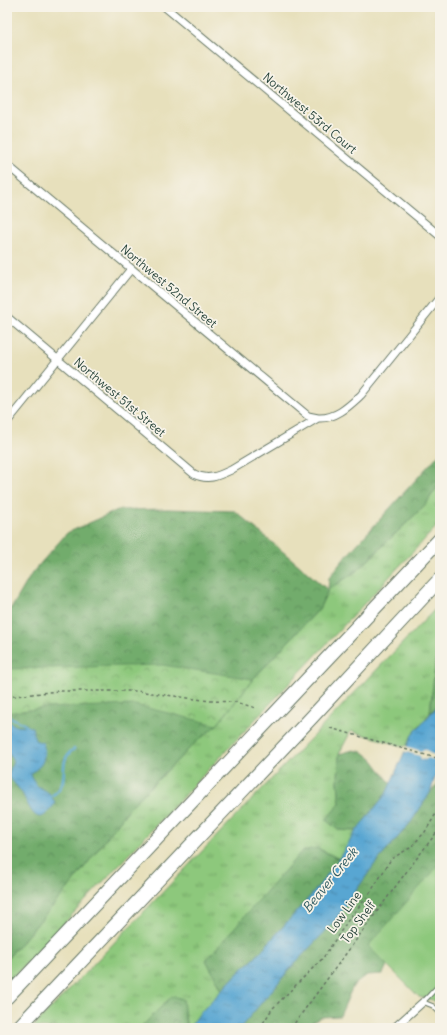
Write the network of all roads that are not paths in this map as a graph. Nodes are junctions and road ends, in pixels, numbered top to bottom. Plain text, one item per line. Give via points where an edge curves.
1 (165, 7) edge
2 (7, 165) edge
3 (440, 236) edge
4 (131, 269) junction
5 (440, 297) edge
6 (7, 316) edge
7 (58, 360) junction
8 (318, 418) junction
9 (7, 422) edge
10 (440, 539) edge
11 (440, 579) edge
12 (440, 984) edge
13 (7, 997) edge
14 (423, 1002) junction
15 (440, 1012) edge
16 (18, 1028) edge
17 (394, 1028) edge

1 - 3 street, Northwest 53rd Court
2 - 4 street, Northwest 52nd Street
4 - 7 street
4 - 8 street, Northwest 52nd Street via 308,416
5 - 8 street, Northwest 51st Street via 361,395 333,416
6 - 7 street, Northwest 51st Street
7 - 8 street, Northwest 51st Street via 200,477 208,478 224,473
7 - 9 street
10 - 13 highway
11 - 16 highway
12 - 14 lane
14 - 15 lane
14 - 17 street

